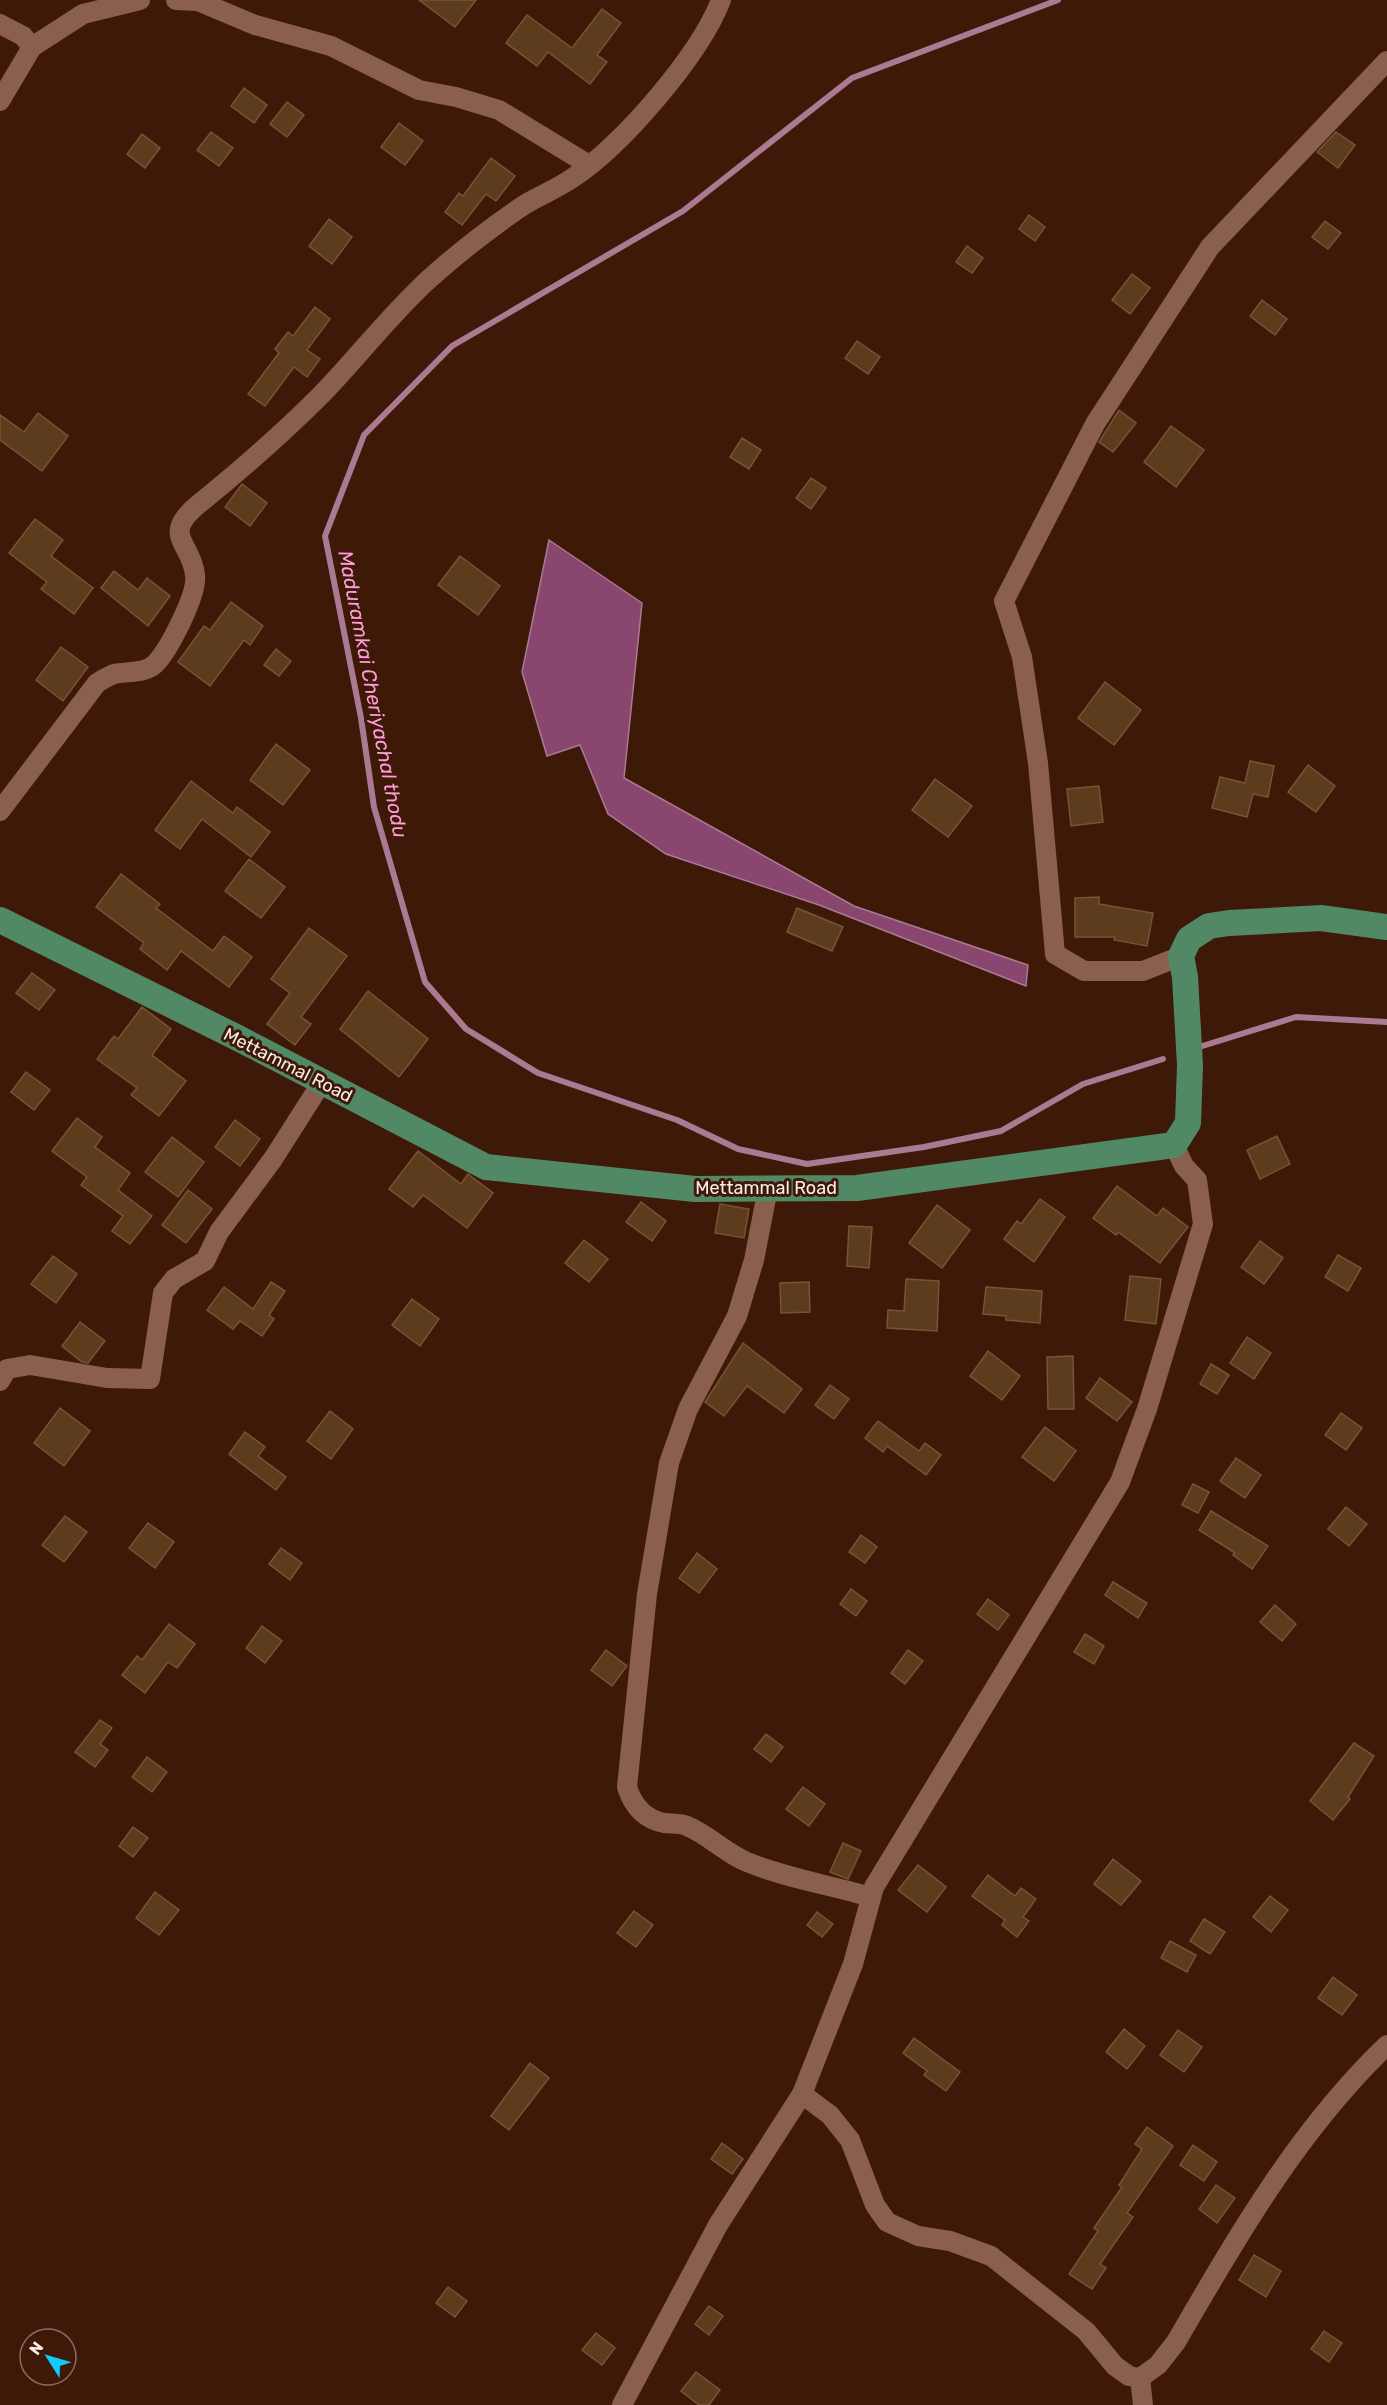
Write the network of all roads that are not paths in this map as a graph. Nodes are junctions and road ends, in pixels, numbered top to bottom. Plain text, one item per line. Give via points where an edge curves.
1 (140, 0) edge
2 (176, 0) edge
3 (721, 0) edge
4 (0, 24) edge
5 (32, 47) junction
6 (1387, 61) edge
7 (0, 101) edge
8 (589, 165) junction
9 (0, 811) edge
10 (0, 920) edge
11 (1387, 927) edge
12 (1181, 956) junction
13 (322, 1082) junction
14 (1174, 1145) junction
15 (768, 1188) junction
16 (0, 1382) edge
17 (871, 1897) junction
18 (1387, 2045) edge
19 (802, 2094) junction
20 (1140, 2378) junction
21 (622, 2405) edge
22 (1143, 2405) edge

1 - 5 street via 83,14
2 - 8 street via 198,1 255,25 331,46 419,90 499,111
3 - 8 street via 714,19 667,86
4 - 5 street via 23,36
5 - 7 street
6 - 12 street via 1210,247 1095,424 1004,601 1022,657 1038,763 1055,954 1084,971 1143,971
8 - 9 street via 471,242 426,282 262,453 193,509 180,528 180,543 195,575 194,597 155,665 113,674 97,683
10 - 13 main road, Mettammal Road
11 - 12 main road via 1321,918 1229,923 1209,926 1189,939
12 - 14 main road via 1190,1065 1188,1123
13 - 15 main road, Mettammal Road via 486,1167 695,1189
13 - 16 street via 273,1159 219,1232 205,1261 174,1279 163,1293 150,1379 107,1378 30,1365 7,1369
14 - 15 main road, Mettammal Road via 857,1188
14 - 17 street via 1184,1166 1197,1180 1203,1224 1147,1409 1120,1482
15 - 17 street via 754,1260 737,1316 688,1409 669,1463 655,1540 627,1787 632,1803 641,1813 662,1822 685,1825 744,1861
17 - 19 street via 853,1964
18 - 20 street via 1352,2078 1301,2140 1176,2342 1158,2365
19 - 20 street via 830,2115 850,2140 875,2205 887,2222 918,2236 950,2241 991,2256 1086,2331 1115,2366
19 - 21 street via 718,2225
20 - 22 street

